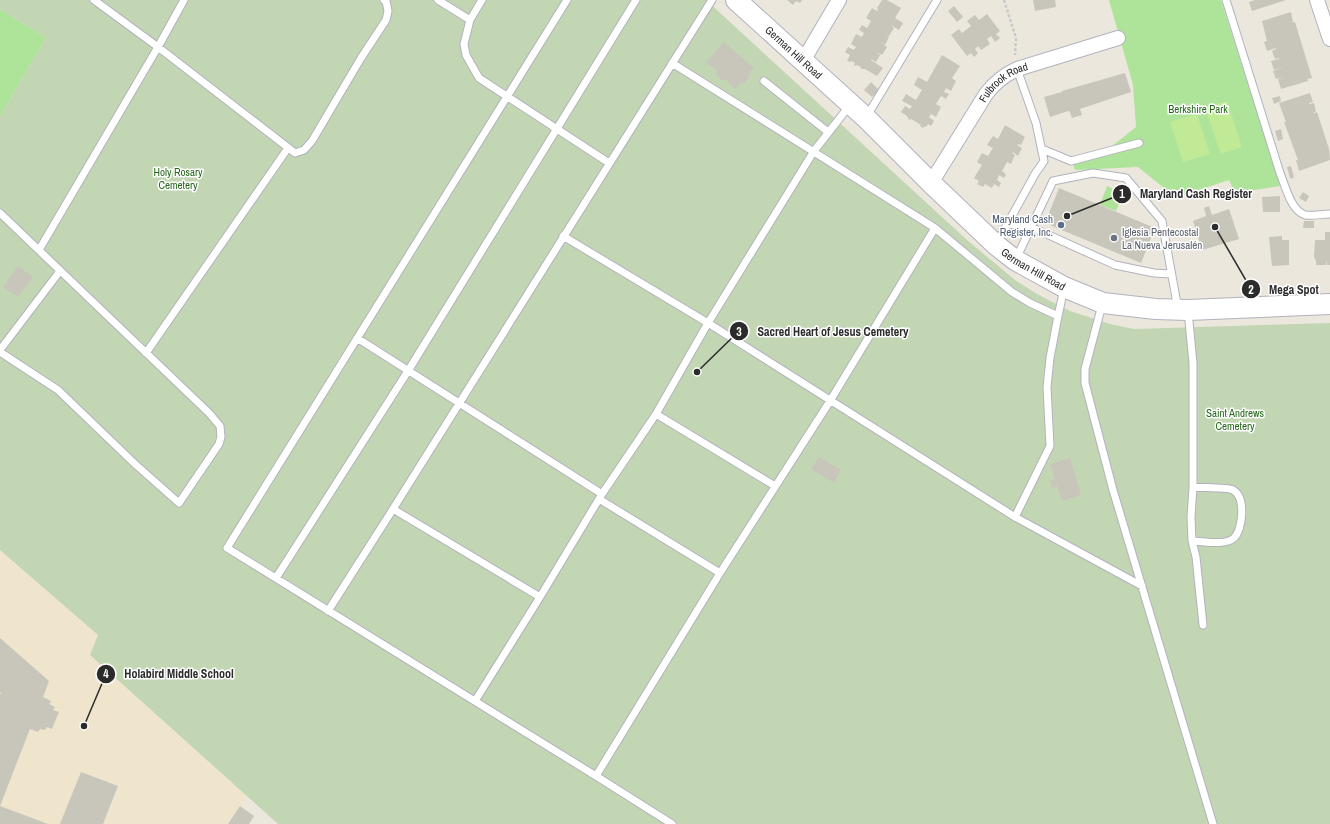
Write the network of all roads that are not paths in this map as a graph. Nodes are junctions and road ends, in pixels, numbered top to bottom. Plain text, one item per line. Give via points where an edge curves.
1 (94, 0) edge
2 (184, 0) edge
3 (384, 0) edge
4 (438, 0) edge
5 (482, 0) edge
6 (567, 0) edge
7 (636, 0) edge
8 (712, 0) edge
9 (839, 0) edge
10 (938, 0) edge
11 (1226, 0) edge
12 (1317, 0) edge
13 (739, 1) edge
14 (470, 20) junction
15 (1118, 38) dead end
16 (1330, 39) edge
17 (158, 47) junction
18 (803, 61) junction
19 (672, 63) junction
20 (1017, 69) junction
21 (764, 81) dead end
22 (506, 96) junction
23 (851, 104) junction
24 (866, 118) junction
25 (556, 129) junction
26 (828, 132) junction
27 (1139, 143) dead end
28 (288, 148) junction
29 (1042, 150) junction
30 (814, 151) junction
31 (609, 163) junction
32 (931, 183) junction
33 (0, 213) edge
34 (1330, 214) edge
35 (1009, 224) junction
36 (1031, 227) junction
37 (935, 228) junction
38 (563, 236) junction
39 (996, 245) junction
40 (39, 250) junction
41 (1016, 260) junction
42 (60, 271) junction
43 (1171, 274) junction
44 (1064, 287) junction
45 (1103, 303) junction
46 (1330, 304) edge
47 (1183, 310) junction
48 (1058, 316) junction
49 (708, 323) junction
50 (358, 338) junction
51 (0, 351) edge
52 (146, 353) junction
53 (408, 371) junction
54 (830, 401) junction
55 (459, 403) junction
56 (656, 414) junction
57 (775, 486) junction
58 (1193, 487) junction
59 (600, 496) junction
60 (393, 509) junction
61 (1015, 517) junction
62 (1192, 540) junction
63 (720, 573) junction
64 (276, 578) junction
65 (1142, 586) junction
66 (540, 597) junction
67 (328, 611) junction
68 (1203, 625) dead end
69 (475, 701) junction
70 (596, 776) junction
71 (672, 824) edge
72 (1213, 824) edge

1 - 17 lane
2 - 17 lane
3 - 28 lane via 388,11 386,20 312,141 304,150 295,153
4 - 14 lane
5 - 14 lane
6 - 22 lane
7 - 25 lane
8 - 19 lane
9 - 18 street
10 - 24 lane
11 - 34 lane via 1290,199 1297,211 1305,215
12 - 16 street
13 - 18 street, German Hill Road
14 - 22 lane via 464,44 466,55 479,78
15 - 20 street, Fulbrook Road
17 - 28 lane
17 - 40 lane
18 - 23 street, German Hill Road
19 - 30 lane
19 - 31 lane
20 - 29 lane via 1036,123
20 - 32 street, Fulbrook Road via 993,84
21 - 26 lane
22 - 25 lane
22 - 50 lane
23 - 24 street, German Hill Road
23 - 26 lane
24 - 32 street, German Hill Road
25 - 31 lane
25 - 53 lane
26 - 30 lane
27 - 29 lane via 1071,161
28 - 52 lane
29 - 35 lane via 1044,161
30 - 37 lane
30 - 49 lane
31 - 38 lane
32 - 39 street, German Hill Road
33 - 40 lane
35 - 36 lane
35 - 39 lane
36 - 41 lane
36 - 43 lane via 1115,265
36 - 43 lane via 1053,181 1093,173 1126,178 1162,221
37 - 48 lane via 1012,292
37 - 54 lane
38 - 49 lane
38 - 55 lane
39 - 41 street, German Hill Road
40 - 42 lane
41 - 44 street, German Hill Road
42 - 51 lane
42 - 52 lane
43 - 47 lane
44 - 45 street, German Hill Road
44 - 48 lane
45 - 47 street, German Hill Road
45 - 65 lane via 1085,369 1085,383
46 - 47 street, German Hill Road
47 - 58 lane via 1193,363
48 - 61 lane via 1047,387 1050,446
49 - 54 lane
49 - 56 lane
50 - 53 lane
50 - 64 lane via 227,548
51 - 52 lane via 58,390 179,503 219,444 220,426
53 - 55 lane
53 - 64 lane
54 - 57 lane
54 - 61 lane
55 - 59 lane
55 - 60 lane
56 - 57 lane
56 - 59 lane
57 - 63 lane
58 - 62 lane
58 - 62 lane via 1232,490 1239,495 1242,508 1241,525 1234,538 1222,543
59 - 63 lane
59 - 66 lane
60 - 66 lane
60 - 67 lane
61 - 65 lane
62 - 68 lane
63 - 70 lane
64 - 67 lane
65 - 72 lane
66 - 69 lane
67 - 69 lane
69 - 70 lane
70 - 71 lane

